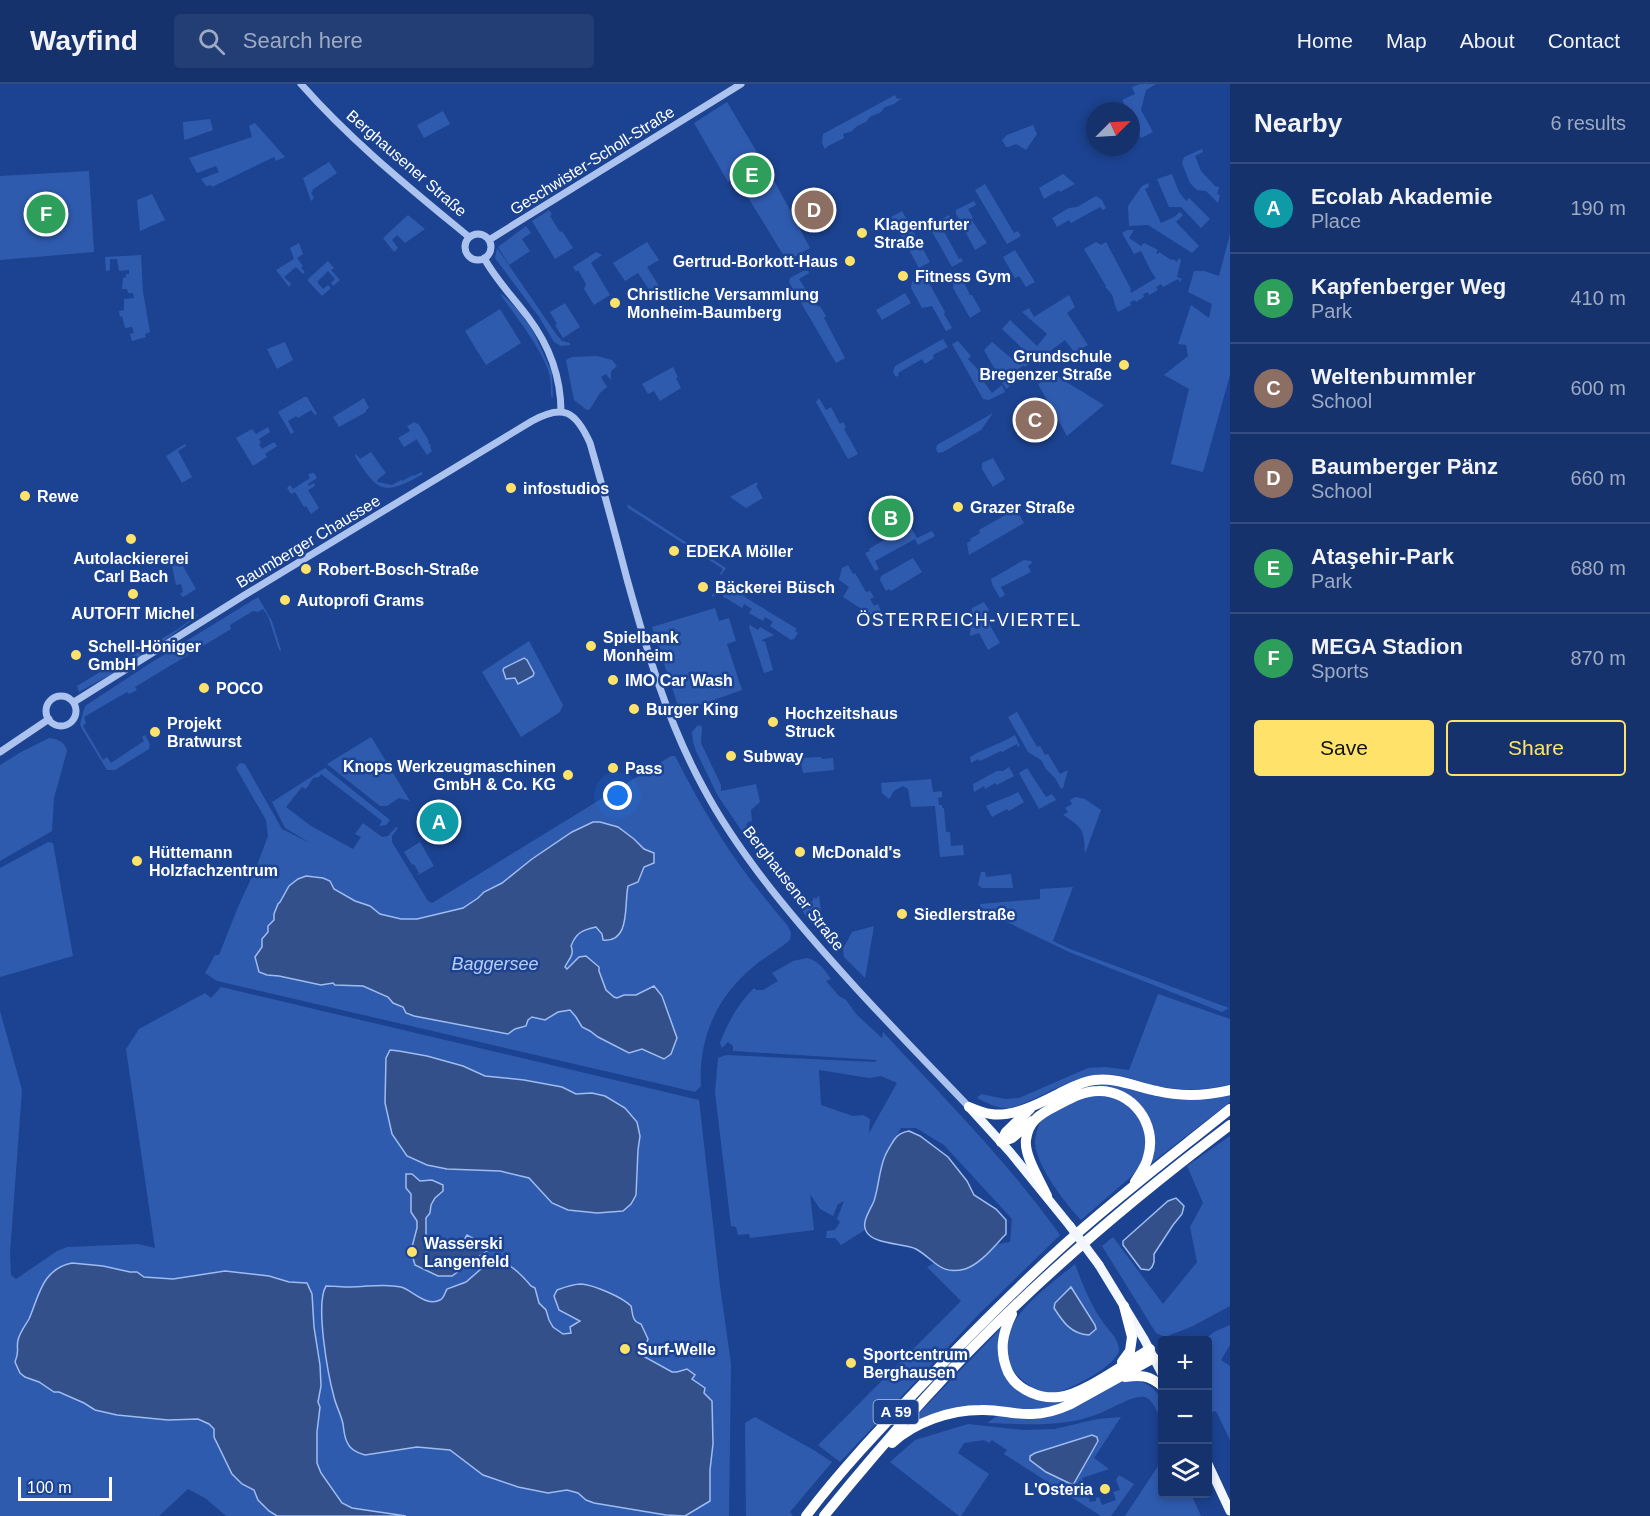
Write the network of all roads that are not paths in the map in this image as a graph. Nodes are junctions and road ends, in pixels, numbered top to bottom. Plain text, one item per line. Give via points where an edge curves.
1 (301, 84) edge
2 (741, 84) edge
3 (469, 237) junction
4 (489, 240) junction
5 (484, 258) junction
6 (561, 412) junction
7 (74, 702) junction
8 (49, 719) junction
9 (0, 752) edge
10 (1230, 1090) edge
11 (969, 1107) junction
12 (1032, 1107) junction
13 (1230, 1109) edge
14 (1032, 1121) junction
15 (1230, 1125) edge
16 (1001, 1142) junction
17 (1129, 1190) junction
18 (1047, 1196) junction
19 (1016, 1305) junction
20 (1124, 1306) junction
21 (1152, 1354) junction
22 (1158, 1366) edge
23 (1119, 1373) junction
24 (1158, 1382) edge
25 (862, 1469) junction
26 (1212, 1473) edge
27 (1230, 1512) edge
28 (806, 1516) edge
29 (824, 1516) edge

1 - 3 street, Berghausener Straße via 324,111
2 - 4 street, Geschwister-Scholl-Straße
3 - 4 street via 480,234
3 - 5 street via 467,252 472,258
4 - 5 street via 490,252
5 - 6 street via 528,318 551,358 559,384
6 - 7 street, Baumberger Chaussee via 551,411 532,421
6 - 11 street, Berghausener Straße via 580,424 590,443 648,655 684,749 704,789 748,859 797,921
7 - 8 street via 62,696 53,699 47,708
7 - 8 street via 76,711 69,723 56,725
8 - 9 street
10 - 12 highway via 1177,1095 1114,1080 1094,1080
11 - 12 highway via 997,1115
11 - 16 main road, Berghausener Straße
12 - 16 highway
13 - 17 highway, A 59
14 - 16 highway
14 - 17 highway via 1064,1102 1096,1090 1131,1101 1143,1114 1150,1142 1146,1164
14 - 18 highway via 1026,1143
15 - 19 highway, A 59 via 1113,1218
16 - 18 main road, Berghausener Straße
17 - 28 highway, A 59 via 972,1332
18 - 20 main road, Berghausener Straße, bridge via 1099,1265
19 - 23 highway via 1005,1328 1002,1347 1011,1377 1024,1389 1042,1397 1061,1397
19 - 25 highway, A 59 via 938,1383
20 - 21 main road, Berghausener Straße
20 - 23 highway via 1132,1338
21 - 22 main road, Berghausener Straße
21 - 23 highway
23 - 24 highway via 1142,1375
23 - 25 highway via 1071,1404 1043,1414 981,1410 936,1418 899,1437
25 - 29 highway, A 59
26 - 27 main road

